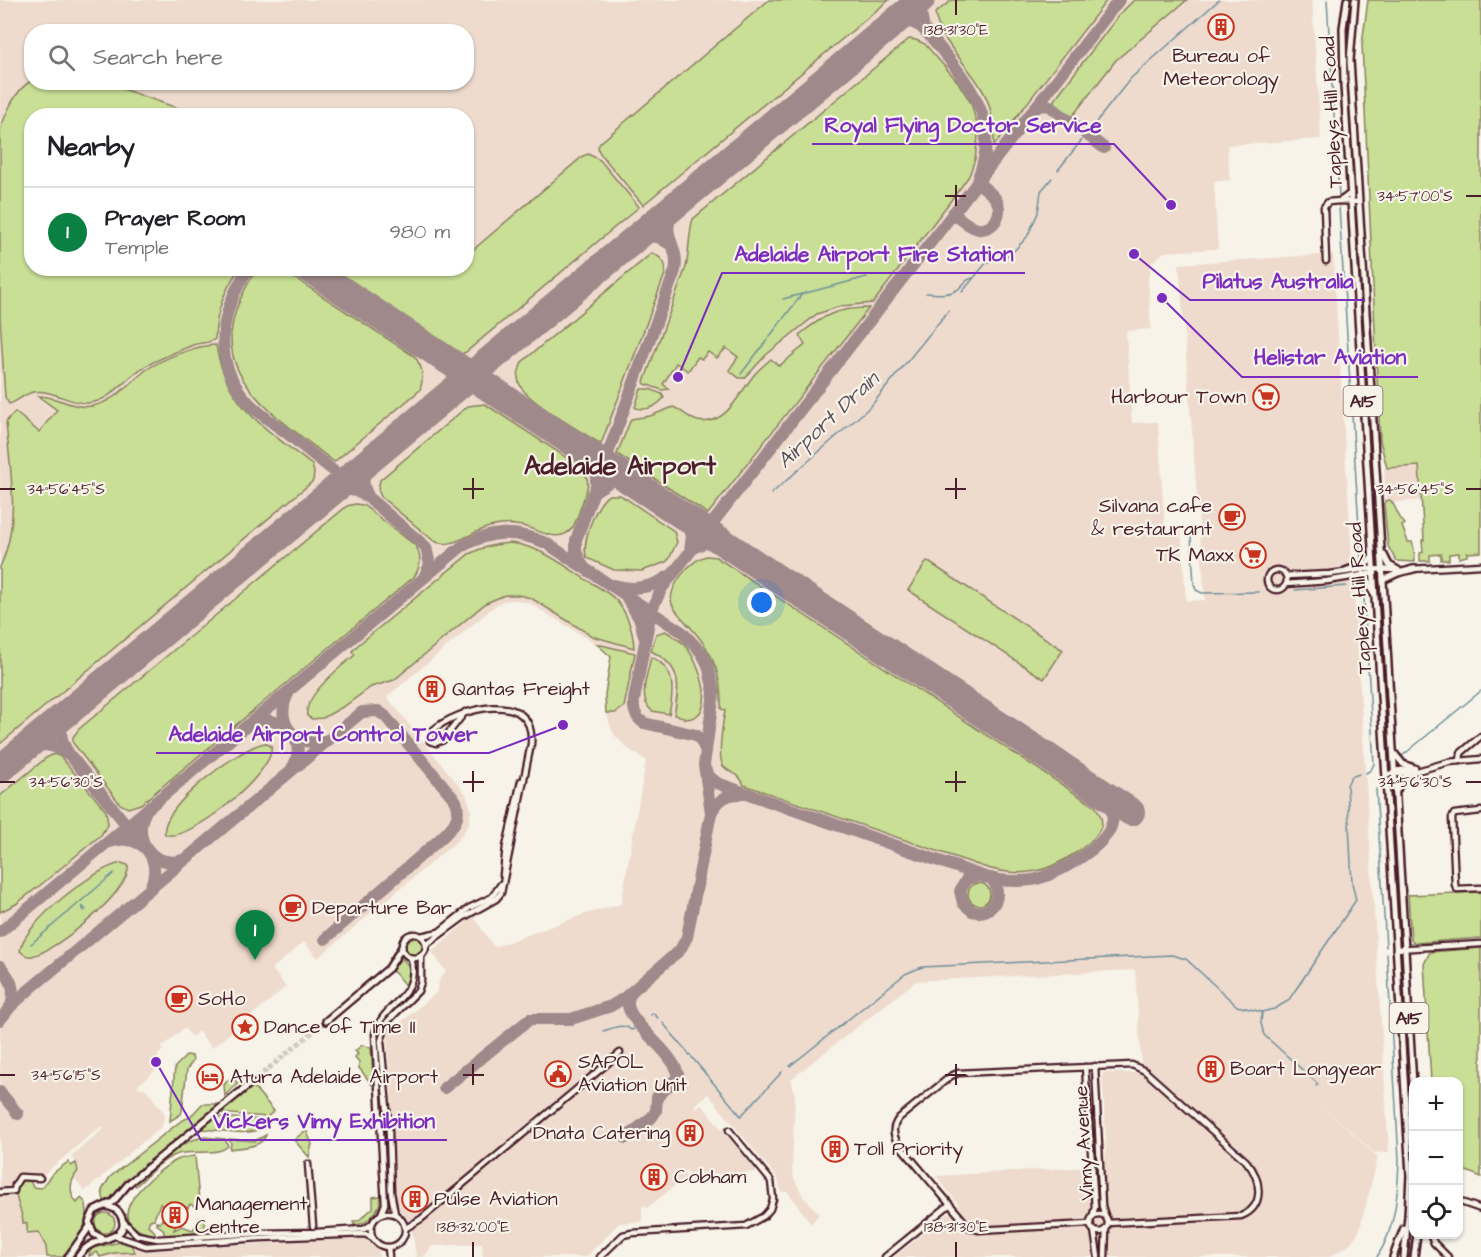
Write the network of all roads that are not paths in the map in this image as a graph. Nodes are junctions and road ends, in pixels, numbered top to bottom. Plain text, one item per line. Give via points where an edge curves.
1 (1347, 0) edge
2 (1355, 0) edge
3 (1351, 193) junction
4 (1340, 201) junction
5 (1352, 202) junction
6 (1359, 202) junction
7 (1326, 261) dead end
8 (1382, 551) junction
9 (1372, 558) junction
10 (1481, 565) edge
11 (1414, 569) junction
12 (1398, 570) junction
13 (1373, 571) junction
14 (1383, 571) junction
15 (1345, 572) junction
16 (1363, 574) junction
17 (1286, 576) junction
18 (1383, 580) junction
19 (1286, 584) junction
20 (1376, 603) junction
21 (465, 712) junction
22 (1481, 736) edge
23 (1393, 752) junction
24 (1481, 759) edge
25 (1460, 761) junction
26 (1412, 771) junction
27 (524, 773) junction
28 (1395, 773) junction
29 (1386, 774) junction
30 (1396, 794) junction
31 (1481, 812) edge
32 (1481, 888) edge
33 (421, 936) junction
34 (1481, 944) edge
35 (426, 945) junction
36 (402, 946) junction
37 (1396, 949) junction
38 (1406, 949) junction
39 (422, 956) junction
40 (411, 958) junction
41 (326, 1021) tunnel mouth
42 (620, 1053) dead end
43 (1095, 1066) junction
44 (1085, 1067) junction
45 (1412, 1077) edge
46 (250, 1083) tunnel mouth
47 (729, 1130) dead end
48 (1409, 1131) edge
49 (308, 1164) dead end
50 (40, 1178) dead end
51 (1410, 1185) edge
52 (0, 1192) edge
53 (1463, 1203) edge
54 (949, 1205) junction
55 (103, 1206) junction
56 (1481, 1209) edge
57 (381, 1214) junction
58 (395, 1214) junction
59 (1408, 1216) junction
60 (1107, 1220) junction
61 (123, 1221) junction
62 (1092, 1221) junction
63 (372, 1224) junction
64 (90, 1226) junction
65 (313, 1226) junction
66 (406, 1227) junction
67 (1106, 1229) junction
68 (1094, 1230) junction
69 (310, 1232) junction
70 (317, 1232) junction
71 (116, 1236) junction
72 (373, 1238) junction
73 (106, 1239) junction
74 (1416, 1239) edge
75 (1432, 1239) edge
76 (388, 1247) junction
77 (1414, 1256) edge
78 (68, 1257) edge
79 (78, 1257) edge
80 (389, 1257) edge
81 (600, 1257) edge
82 (885, 1257) edge
83 (1098, 1257) edge
84 (1105, 1257) edge
85 (1393, 1257) edge
86 (1404, 1257) edge
87 (1448, 1257) edge

1 - 3 main road, Tapleys Hill Road / A15 via 1343,68
2 - 6 main road, Tapleys Hill Road / A15 via 1350,60
3 - 4 street
3 - 5 main road, Tapleys Hill Road / A15
4 - 5 street
4 - 7 street via 1328,202 1324,207
5 - 6 street
5 - 9 main road, Tapleys Hill Road / A15
6 - 8 main road, Tapleys Hill Road / A15
8 - 12 main road via 1389,565
8 - 14 main road, Tapleys Hill Road / A15
9 - 13 main road, Tapleys Hill Road / A15
9 - 15 main road
10 - 11 street
11 - 12 street
11 - 18 main road
12 - 14 street
13 - 14 street
13 - 15 street
13 - 16 street
13 - 20 main road, Tapleys Hill Road / A15
14 - 18 main road, Tapleys Hill Road / A15
15 - 17 street
16 - 19 street
16 - 20 main road
17 - 19 street
17 - 19 street via 1276,569 1266,580 1274,590
18 - 23 main road, Tapleys Hill Road / A15
20 - 29 main road, Tapleys Hill Road / A15
21 - 21 street via 443,740 430,741 434,729
21 - 27 street via 491,707 524,717 532,738
22 - 25 street via 1461,753
23 - 26 main road
23 - 28 main road, Tapleys Hill Road / A15
24 - 25 street
25 - 26 street
26 - 28 street
26 - 30 main road via 1401,781
27 - 33 street via 499,889 439,932
27 - 35 street via 501,893
28 - 29 street
28 - 30 main road, Tapleys Hill Road / A15
29 - 37 main road, Tapleys Hill Road / A15
30 - 38 main road, Tapleys Hill Road / A15
31 - 32 street via 1454,814 1452,818 1455,885 1457,889
33 - 35 street
33 - 36 street via 406,936
34 - 38 street
35 - 39 street
36 - 40 street via 404,954
36 - 41 main road via 389,968
37 - 38 street
37 - 48 main road, Tapleys Hill Road / A15
38 - 45 main road, Tapleys Hill Road / A15
39 - 40 street
39 - 58 street via 418,991 383,1027 381,1041
40 - 57 street via 414,972 410,988 383,1016 375,1034 385,1204
42 - 66 street via 427,1214
43 - 44 street
43 - 60 street, Vimy Avenue via 1102,1206
43 - 60 street via 1139,1066 1252,1168 1258,1200 1251,1211 1241,1216
44 - 54 street via 958,1073 899,1118 893,1128 897,1142
44 - 62 street, Vimy Avenue via 1095,1207
46 - 55 main road via 131,1182 113,1202
47 - 81 street via 771,1181 773,1199 764,1216 746,1226 623,1235
49 - 65 street
50 - 52 street via 20,1177 14,1191
51 - 59 main road, Tapleys Hill Road / A15
53 - 56 street
54 - 62 street via 965,1224 978,1230
54 - 82 street
55 - 61 main road via 118,1210
55 - 64 main road via 92,1215
57 - 58 street
57 - 63 street
58 - 66 street
59 - 85 main road
59 - 86 main road, Tapleys Hill Road / A15
60 - 62 street via 1100,1215
60 - 67 street
61 - 69 street via 137,1235 148,1238
61 - 71 main road
62 - 68 street
63 - 70 street via 364,1229
63 - 72 street
64 - 73 main road via 94,1234
64 - 78 main road
65 - 69 street
65 - 70 street
66 - 76 street via 402,1242
67 - 68 street
67 - 84 street
68 - 83 street
69 - 70 street
71 - 72 street via 146,1246 364,1234
71 - 73 main road
72 - 76 street
73 - 79 main road via 87,1247
74 - 77 main road
75 - 87 street
76 - 80 street

